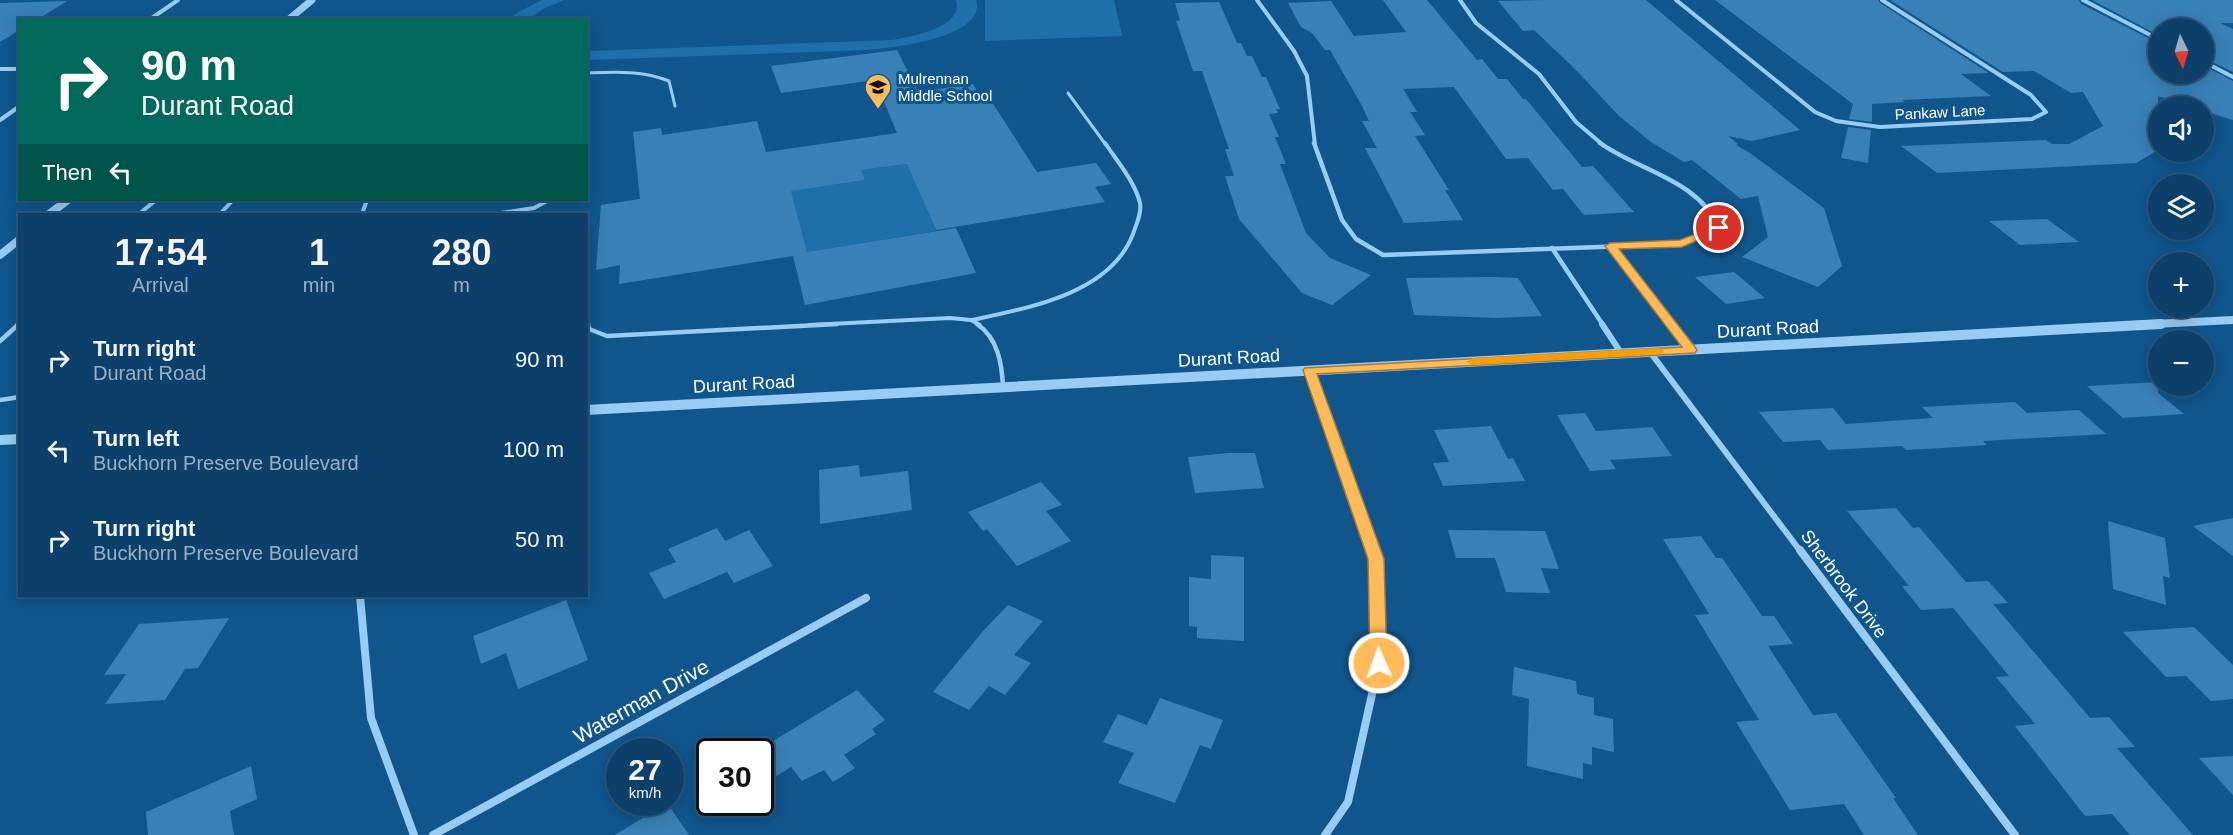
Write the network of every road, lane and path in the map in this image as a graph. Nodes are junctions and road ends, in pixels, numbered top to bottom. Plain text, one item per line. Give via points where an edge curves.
1 (178, 0) edge
2 (312, 0) edge
3 (1257, 0) edge
4 (1460, 0) edge
5 (1676, 0) edge
6 (1882, 0) edge
7 (2083, 0) edge
8 (152, 18) edge
9 (290, 18) edge
10 (2148, 34) edge
11 (2214, 67) edge
12 (0, 69) edge
13 (18, 69) edge
14 (588, 73) edge
15 (2233, 77) edge
16 (1068, 93) dead end
17 (675, 106) dead end
18 (18, 107) edge
19 (0, 120) edge
20 (67, 201) edge
21 (155, 201) edge
22 (231, 201) edge
23 (547, 201) edge
24 (51, 213) edge
25 (140, 213) edge
26 (221, 213) edge
27 (501, 213) edge
28 (18, 241) edge
29 (1610, 246) junction
30 (1552, 248) junction
31 (0, 255) edge
32 (972, 320) junction
33 (2233, 320) edge
34 (588, 322) edge
35 (18, 325) edge
36 (0, 341) edge
37 (1691, 350) junction
38 (1649, 352) junction
39 (1622, 354) junction
40 (1309, 370) junction
41 (1003, 387) junction
42 (18, 397) edge
43 (0, 400) edge
44 (588, 410) edge
45 (18, 439) edge
46 (0, 440) edge
47 (360, 597) edge
48 (866, 598) dead end
49 (414, 835) edge
50 (433, 835) edge
51 (1325, 835) edge
52 (2015, 835) edge

1 - 8 street
2 - 9 street
3 - 30 street via 1307,76 1314,143 1342,220 1356,239 1383,255
4 - 29 street via 1475,24 1539,74 1573,119 1610,150 1698,198 1717,219 1719,228 1682,243
5 - 6 street, Pankaw Lane via 1815,112 1836,121 1892,126 2032,119 2046,112 2031,95
7 - 10 street
11 - 15 street
12 - 13 street
14 - 17 lane via 659,76 669,81
16 - 32 lane via 1127,177 1140,205 1133,243 1110,271 1045,303
18 - 19 street
20 - 24 street
21 - 25 lane
22 - 26 lane
23 - 27 lane via 534,208
28 - 31 street
29 - 30 street
29 - 37 street
30 - 39 street
32 - 34 lane via 607,336 589,328
32 - 41 lane via 988,332 1000,354
33 - 37 street, Durant Road
35 - 36 lane
37 - 38 street, Durant Road
38 - 39 street, Durant Road
38 - 52 street, Sherbrook Drive
39 - 40 street, Durant Road
40 - 41 street, Durant Road
40 - 51 street via 1376,559 1379,663 1348,802
41 - 44 street, Durant Road
42 - 43 lane
45 - 46 street
47 - 49 street via 372,718
48 - 50 street, Waterman Drive

